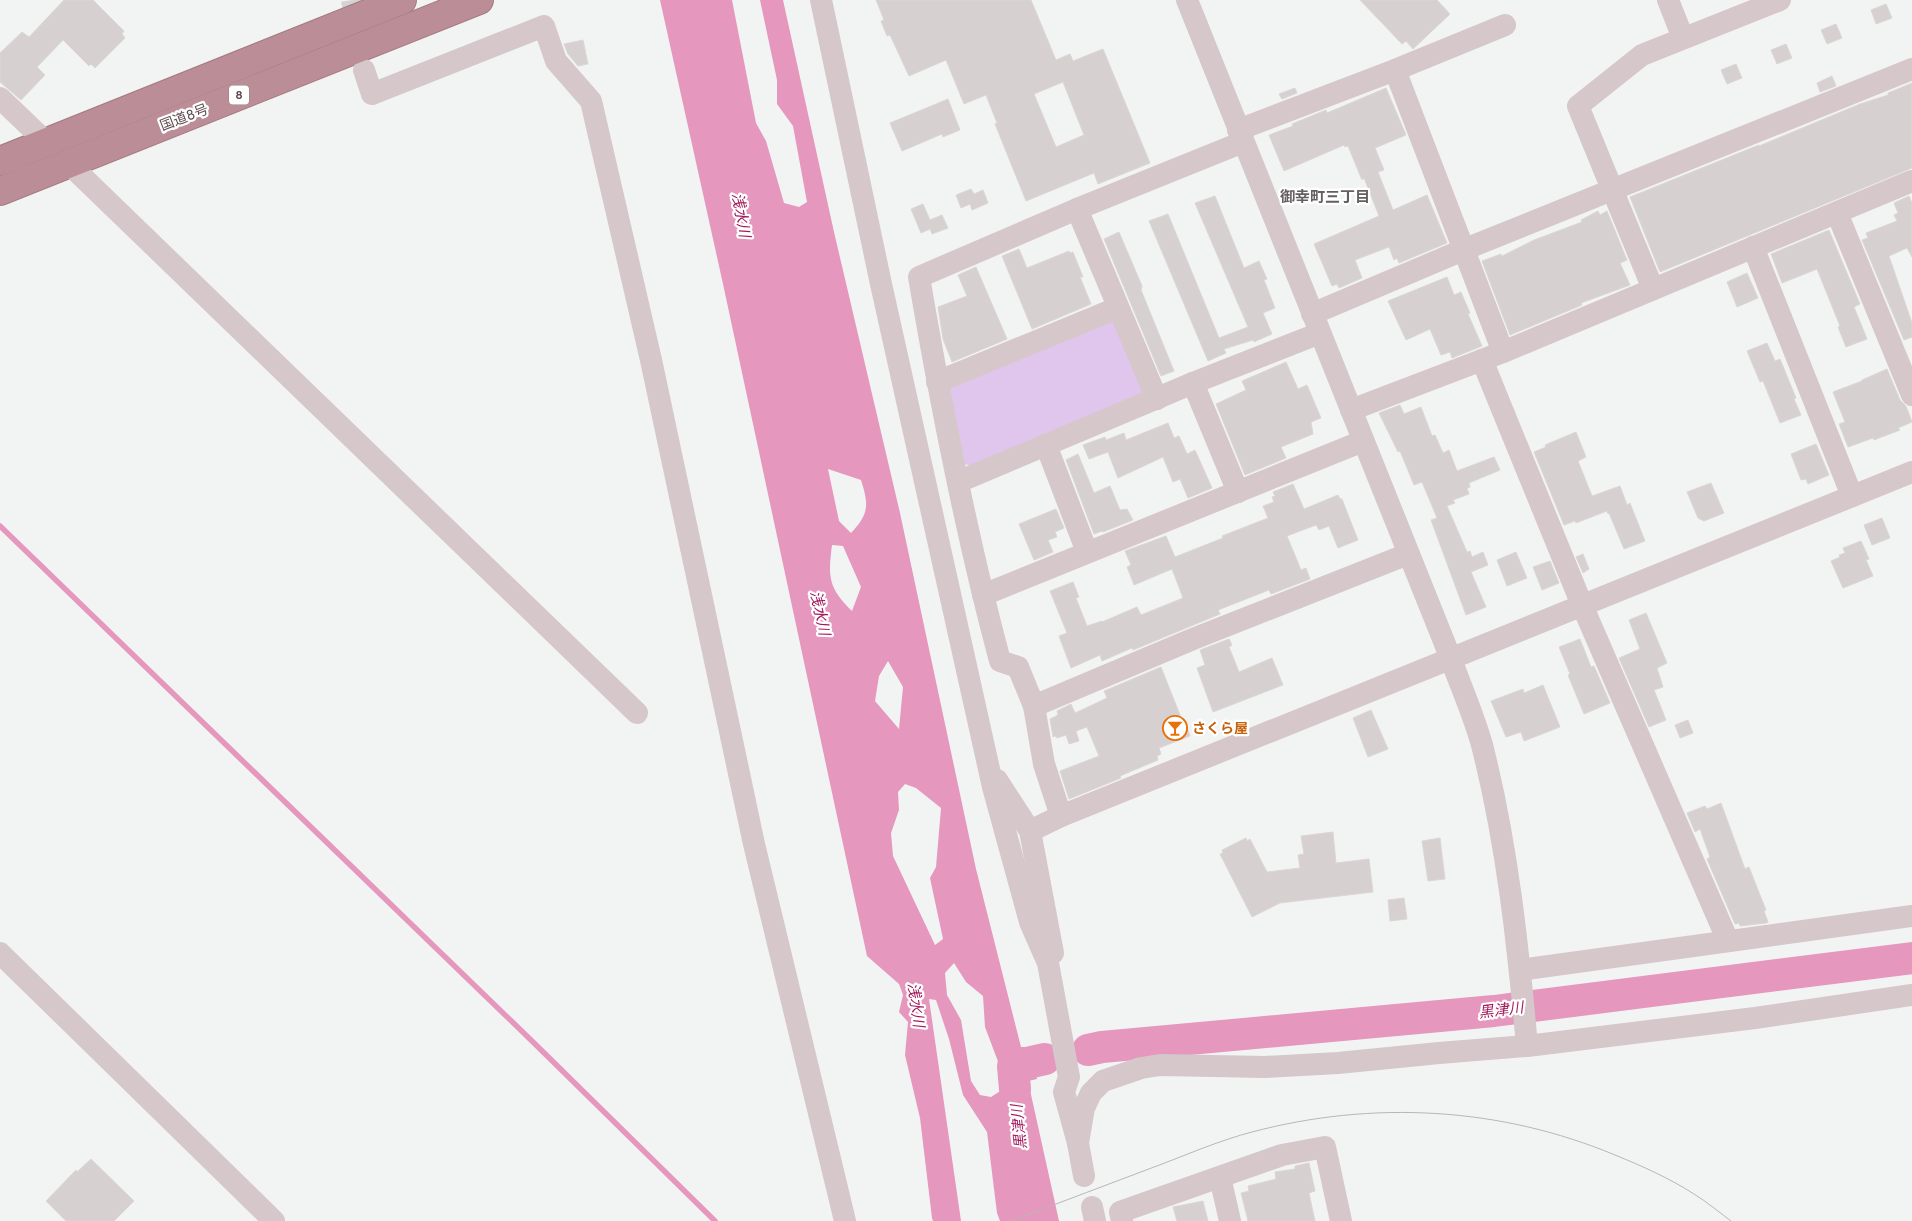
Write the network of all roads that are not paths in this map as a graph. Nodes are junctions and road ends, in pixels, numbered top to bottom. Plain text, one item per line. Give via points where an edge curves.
1 (402, 0) edge
2 (479, 0) edge
3 (821, 0) edge
4 (1187, 0) edge
5 (1668, 0) edge
6 (1780, 0) edge
7 (1505, 25) dead end
8 (1683, 38) junction
9 (1912, 69) edge
10 (364, 70) tunnel mouth
11 (1395, 70) junction
12 (0, 98) edge
13 (1241, 136) junction
14 (47, 143) junction
15 (0, 162) edge
16 (68, 163) junction
17 (1912, 181) edge
18 (0, 190) edge
19 (1612, 191) junction
20 (1077, 209) junction
21 (1837, 212) junction
22 (1753, 247) junction
23 (1463, 250) junction
24 (1653, 288) junction
25 (1117, 308) junction
26 (1316, 323) junction
27 (1503, 352) junction
28 (1482, 360) junction
29 (937, 382) junction
30 (1193, 383) junction
31 (1912, 395) edge
32 (1157, 399) junction
33 (1351, 410) junction
34 (1363, 441) junction
35 (1046, 446) junction
36 (1912, 472) edge
37 (958, 482) junction
38 (1238, 492) junction
39 (1852, 496) junction
40 (1087, 552) junction
41 (1408, 554) junction
42 (983, 595) junction
43 (1582, 605) junction
44 (1450, 659) junction
45 (1034, 706) junction
46 (638, 713) dead end
47 (988, 766) junction
48 (1061, 816) junction
49 (1030, 831) junction
50 (1912, 916) edge
51 (1728, 941) junction
52 (0, 954) edge
53 (1048, 963) junction
54 (1520, 970) junction
55 (1912, 995) edge
56 (1527, 1046) junction
57 (1078, 1143) junction
58 (1084, 1176) dead end
59 (1220, 1177) junction
60 (274, 1221) edge
61 (845, 1221) edge
62 (1122, 1221) edge
63 (1230, 1221) edge
64 (1340, 1221) edge

1 - 14 highway, 国道8号 / 8
2 - 16 highway, 国道8号 / 8
3 - 47 street
4 - 13 street
5 - 8 street
6 - 8 street
7 - 11 street
8 - 19 street via 1642,55 1578,106
9 - 19 street
10 - 61 street via 372,94 544,26 556,62 591,101 654,370 754,844
11 - 13 street
11 - 23 street
12 - 14 street
13 - 20 street
13 - 26 street
14 - 15 highway, 国道8号 / 8
16 - 18 highway, 国道8号 / 8
16 - 46 street
17 - 21 street
19 - 23 street
19 - 24 street
20 - 25 street
20 - 29 street via 919,277
21 - 22 street
21 - 31 street
22 - 24 street
22 - 39 street
23 - 26 street
23 - 27 street
24 - 27 street
25 - 29 street
25 - 32 street
26 - 30 street
26 - 33 street
27 - 28 street
28 - 33 street
28 - 43 street
29 - 37 street
30 - 32 street
30 - 38 street
32 - 35 street
33 - 34 street
34 - 38 street
34 - 41 street
35 - 37 street
35 - 40 street
36 - 39 street
37 - 42 street
38 - 40 street
39 - 43 street
40 - 42 street
41 - 44 street
41 - 45 street
42 - 45 street via 1000,660 1018,667
43 - 44 street
43 - 51 street
44 - 48 street
44 - 54 street via 1483,752 1499,823
45 - 48 street via 1044,764
47 - 49 street
47 - 53 street via 1030,922
48 - 49 street
49 - 53 street via 1053,952
50 - 51 street
51 - 54 street
52 - 60 street
53 - 57 street via 1069,1078 1064,1092
54 - 56 street
55 - 56 street
56 - 57 street via 1338,1063 1265,1067 1160,1065 1141,1068 1103,1081 1091,1093 1084,1108
57 - 58 street
59 - 62 street via 1120,1212
59 - 63 street
59 - 64 street via 1282,1155 1325,1147

